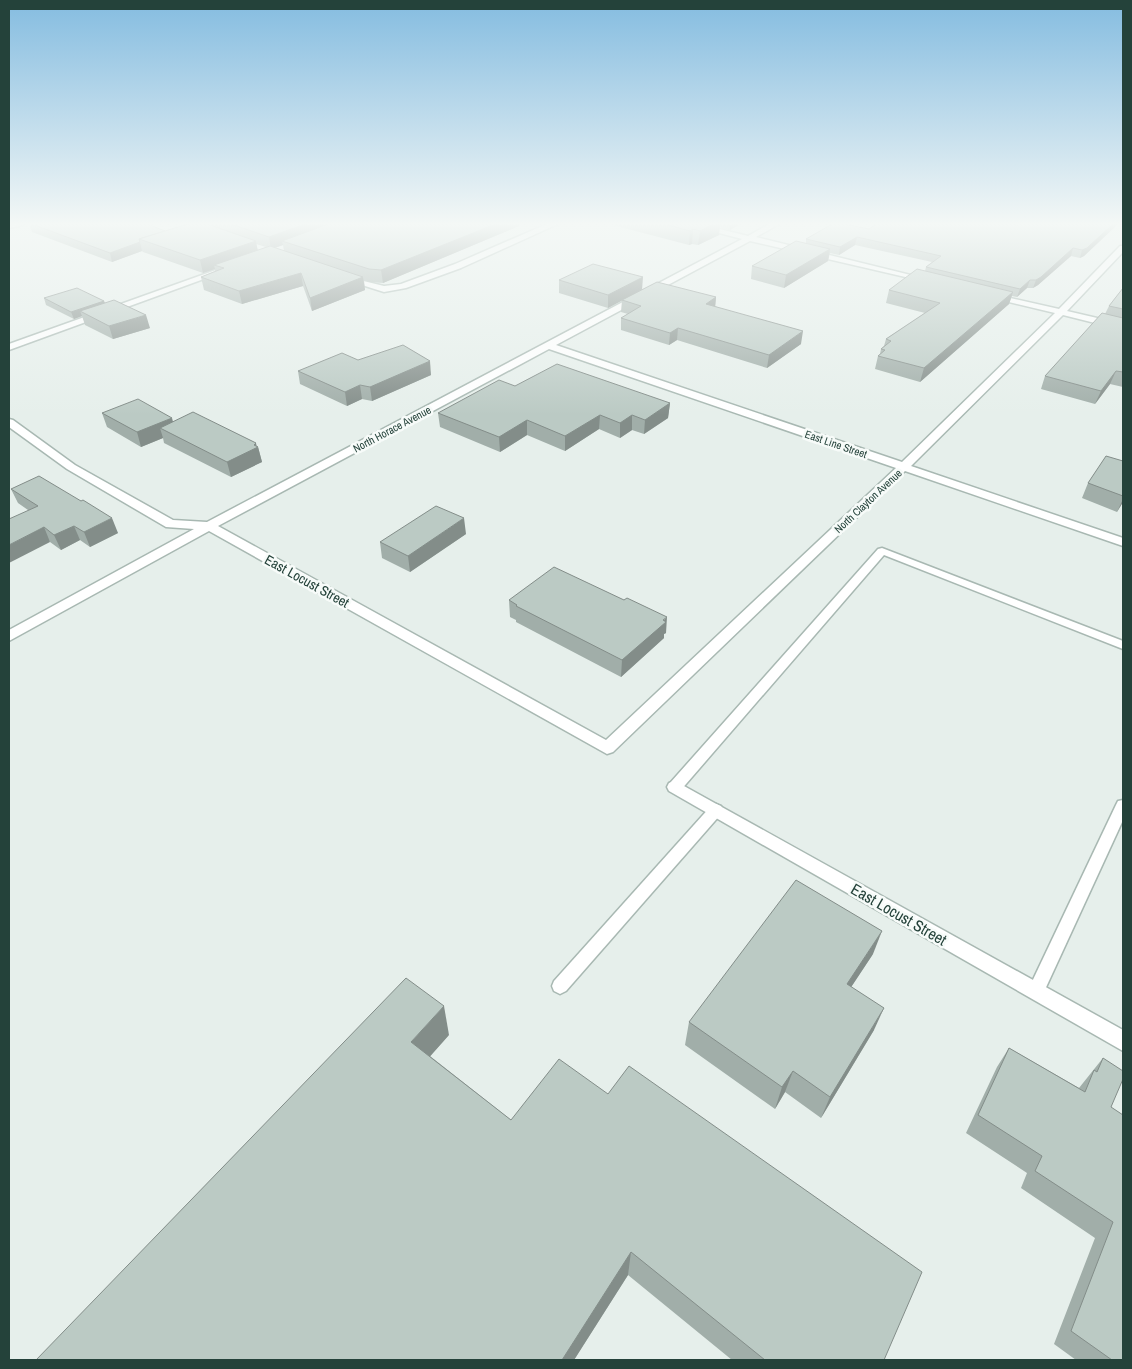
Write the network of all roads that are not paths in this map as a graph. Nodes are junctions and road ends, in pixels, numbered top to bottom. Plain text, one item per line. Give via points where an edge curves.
1 (178, 287) edge
2 (373, 287) edge
3 (396, 287) edge
4 (658, 287) edge
5 (1086, 287) edge
6 (986, 294) edge
7 (1062, 312) junction
8 (1123, 327) edge
9 (9, 346) edge
10 (550, 346) junction
11 (9, 422) edge
12 (904, 467) junction
13 (209, 526) junction
14 (1123, 542) edge
15 (9, 636) edge
16 (1123, 645) edge
17 (607, 748) joint
18 (675, 787) joint
19 (1123, 805) edge
20 (716, 810) junction
21 (560, 986) dead end
22 (1036, 991) junction
23 (1123, 1041) edge

1 - 9 street
2 - 3 street via 384,290
4 - 10 street, North Horace Avenue
5 - 7 street, North Clayton Avenue
6 - 7 street
7 - 8 street
7 - 12 street, North Clayton Avenue
10 - 12 street, East Line Street
10 - 13 street, North Horace Avenue
11 - 13 street, East Locust Street via 71,467 170,524
12 - 14 street, East Line Street
12 - 17 street, North Clayton Avenue
13 - 15 street, North Horace Avenue
13 - 17 street, East Locust Street
16 - 18 lane via 882,551
18 - 20 street, East Locust Street
19 - 22 lane
20 - 21 lane
20 - 22 street, East Locust Street
22 - 23 street, East Locust Street

